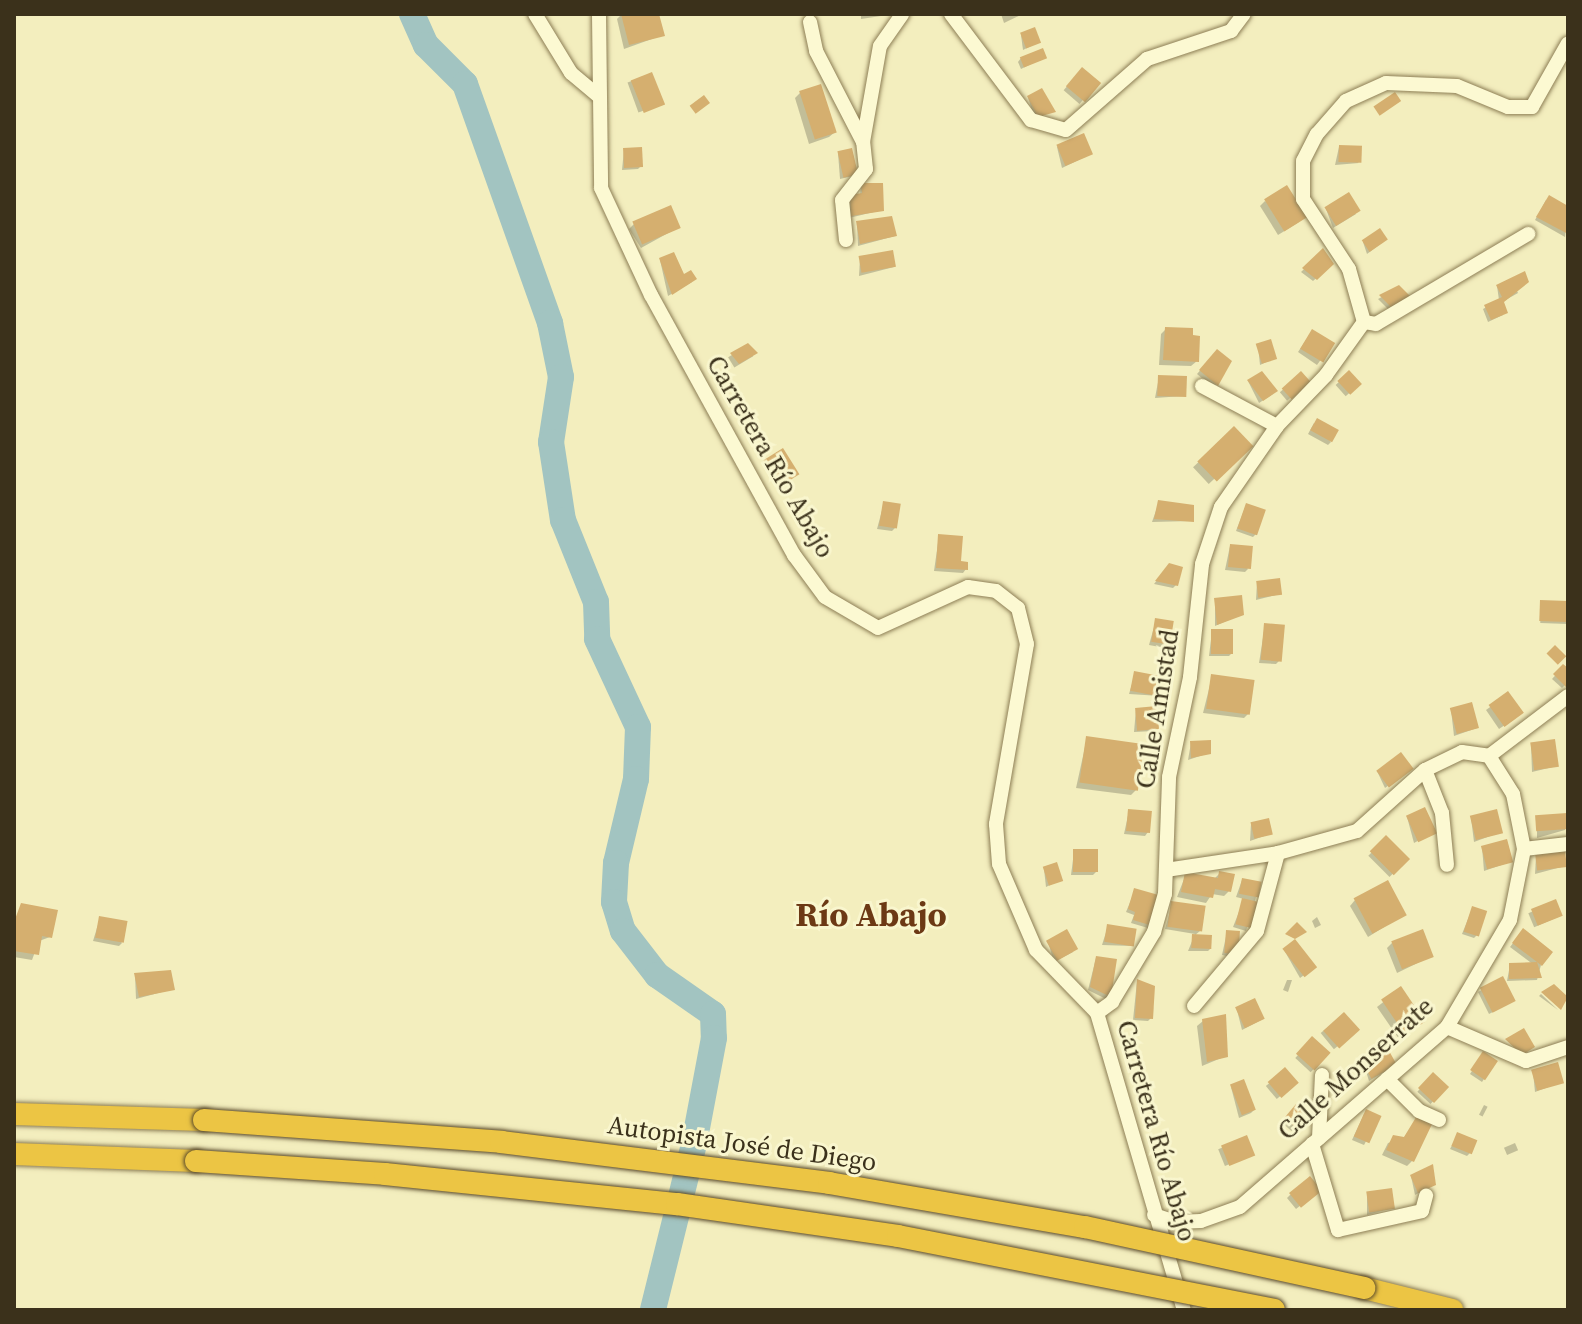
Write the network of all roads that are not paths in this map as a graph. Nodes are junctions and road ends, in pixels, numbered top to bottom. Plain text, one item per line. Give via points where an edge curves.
1 (535, 14) edge
2 (599, 14) edge
3 (902, 14) edge
4 (951, 14) edge
5 (1244, 14) edge
6 (810, 22) dead end
7 (1568, 43) edge
8 (598, 96) junction
9 (863, 142) junction
10 (1528, 234) dead end
11 (846, 240) dead end
12 (1364, 322) junction
13 (1202, 386) dead end
14 (1283, 422) junction
15 (1568, 696) edge
16 (1489, 756) junction
17 (1425, 770) junction
18 (1568, 844) edge
19 (1524, 849) junction
20 (1278, 853) junction
21 (1447, 865) dead end
22 (1166, 870) junction
23 (1194, 1006) dead end
24 (1097, 1013) junction
25 (1447, 1027) junction
26 (1568, 1047) edge
27 (1322, 1075) dead end
28 (1387, 1079) junction
29 (14, 1114) edge
30 (1439, 1120) dead end
31 (1316, 1141) junction
32 (14, 1154) edge
33 (1426, 1196) dead end
34 (1154, 1215) junction
35 (1184, 1310) edge
36 (1274, 1310) edge
37 (1452, 1310) edge

1 - 8 street via 571,73
2 - 8 street, Carretera Río Abajo
3 - 9 street via 880,46
4 - 5 street via 1031,120 1066,130 1147,59 1231,31
6 - 9 street via 816,51
7 - 12 street via 1532,107 1508,107 1457,86 1386,83 1346,101 1317,134 1303,161 1303,199 1349,269
8 - 24 street, Carretera Río Abajo via 601,188 651,295 794,555 825,597 878,628 968,587 996,591 1018,608 1027,644 996,824 999,864 1036,950
9 - 11 street via 866,169 842,200
10 - 12 street via 1376,324
12 - 14 street, Calle Amistad
13 - 14 street
14 - 22 street, Calle Amistad via 1221,507 1202,564 1190,677 1169,777
15 - 16 street
16 - 17 street via 1462,752
16 - 19 street, Calle Monserrate via 1513,794
17 - 20 street via 1357,831
17 - 21 street via 1442,813
18 - 19 street
19 - 25 street, Calle Monserrate via 1510,920
20 - 22 street
20 - 23 street via 1257,931
22 - 24 street, Calle Amistad via 1154,932 1112,1002
24 - 34 street, Carretera Río Abajo
25 - 26 street via 1526,1061
25 - 28 street, Calle Monserrate
27 - 31 street
28 - 30 street via 1419,1111
28 - 31 street, Calle Monserrate
29 - 37 highway, Autopista José de Diego, bridge via 204,1120 515,1144 829,1183 1085,1227
31 - 33 street via 1338,1230 1422,1211
31 - 34 street, Calle Monserrate via 1240,1207 1201,1221 1175,1222
32 - 36 highway, bridge via 385,1174 677,1204 913,1239
34 - 35 street, Carretera Río Abajo

